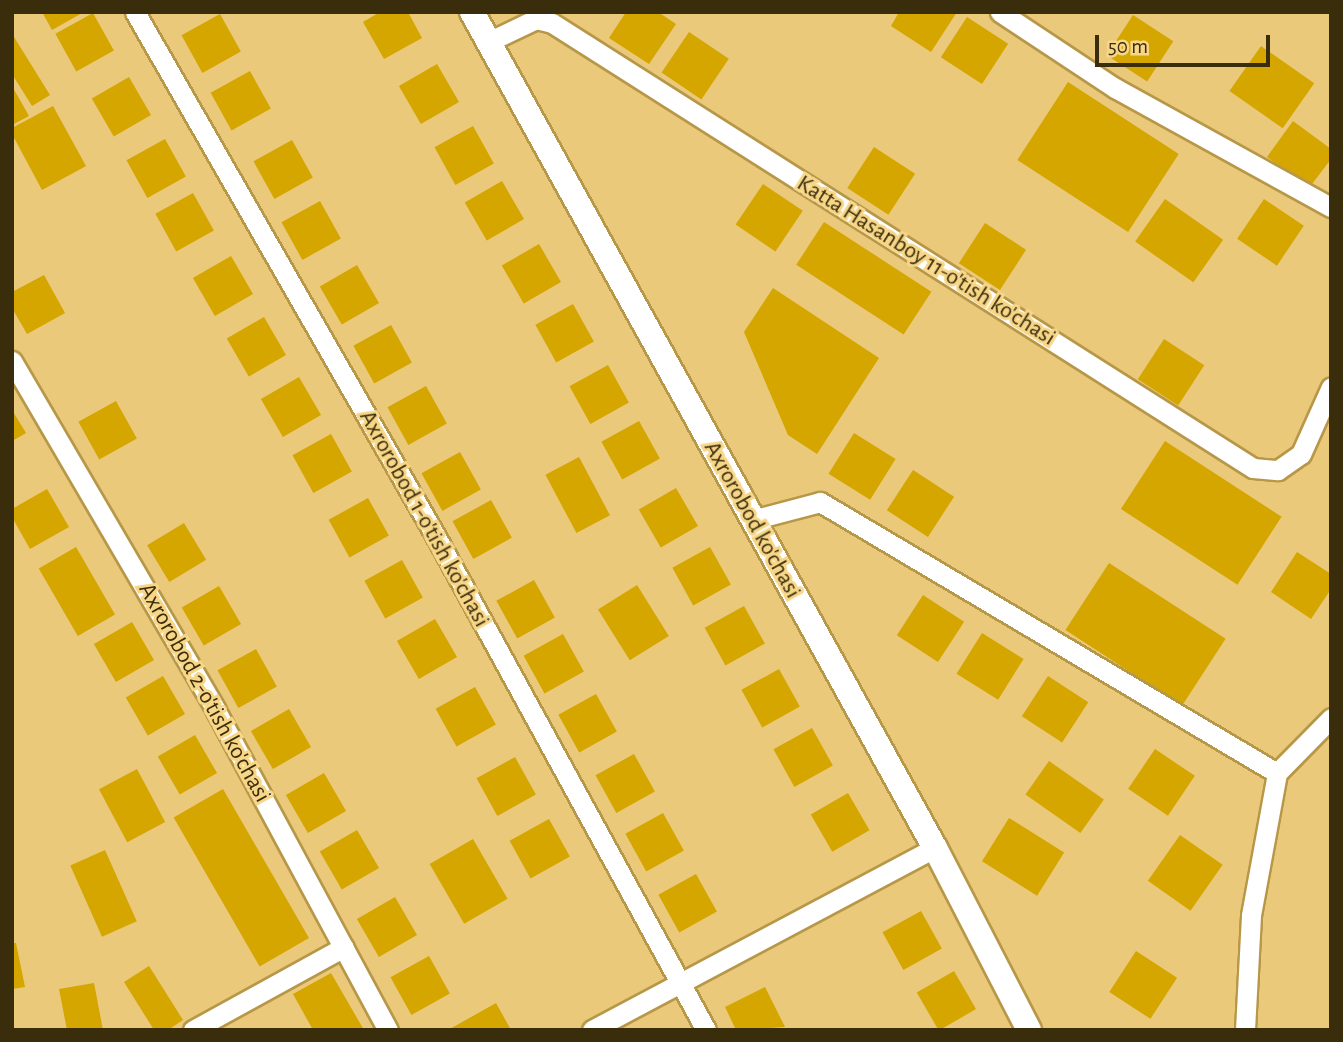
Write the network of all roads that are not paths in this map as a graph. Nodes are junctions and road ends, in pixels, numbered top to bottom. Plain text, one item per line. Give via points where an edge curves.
1 (135, 12) edge
2 (472, 12) edge
3 (1000, 12) edge
4 (488, 42) junction
5 (1331, 207) edge
6 (12, 361) edge
7 (1331, 387) edge
8 (752, 520) junction
9 (1331, 718) edge
10 (1277, 773) junction
11 (935, 848) junction
12 (344, 947) junction
13 (682, 981) junction
14 (193, 1030) edge
15 (388, 1030) edge
16 (592, 1030) edge
17 (706, 1030) edge
18 (1029, 1030) edge
19 (1245, 1030) edge

1 - 13 street, Axrorobod 1-o'tish ko'chasi via 435,536
2 - 4 street, Axrorobod ko'chasi
3 - 5 street via 1115,88
4 - 7 street, Katta Hasanboy 11-o'tish ko'chasi via 536,19 552,23 1253,468 1278,470 1301,454
4 - 8 street, Axrorobod ko'chasi
6 - 12 street, Axrorobod 2-o'tish ko'chasi via 215,709
8 - 10 street via 820,502
8 - 11 street, Axrorobod ko'chasi
9 - 10 street
10 - 19 street via 1251,915
11 - 13 street
11 - 18 street, Axrorobod ko'chasi
12 - 14 street
12 - 15 street, Axrorobod 2-o'tish ko'chasi
13 - 16 street
13 - 17 street, Axrorobod 1-o'tish ko'chasi

